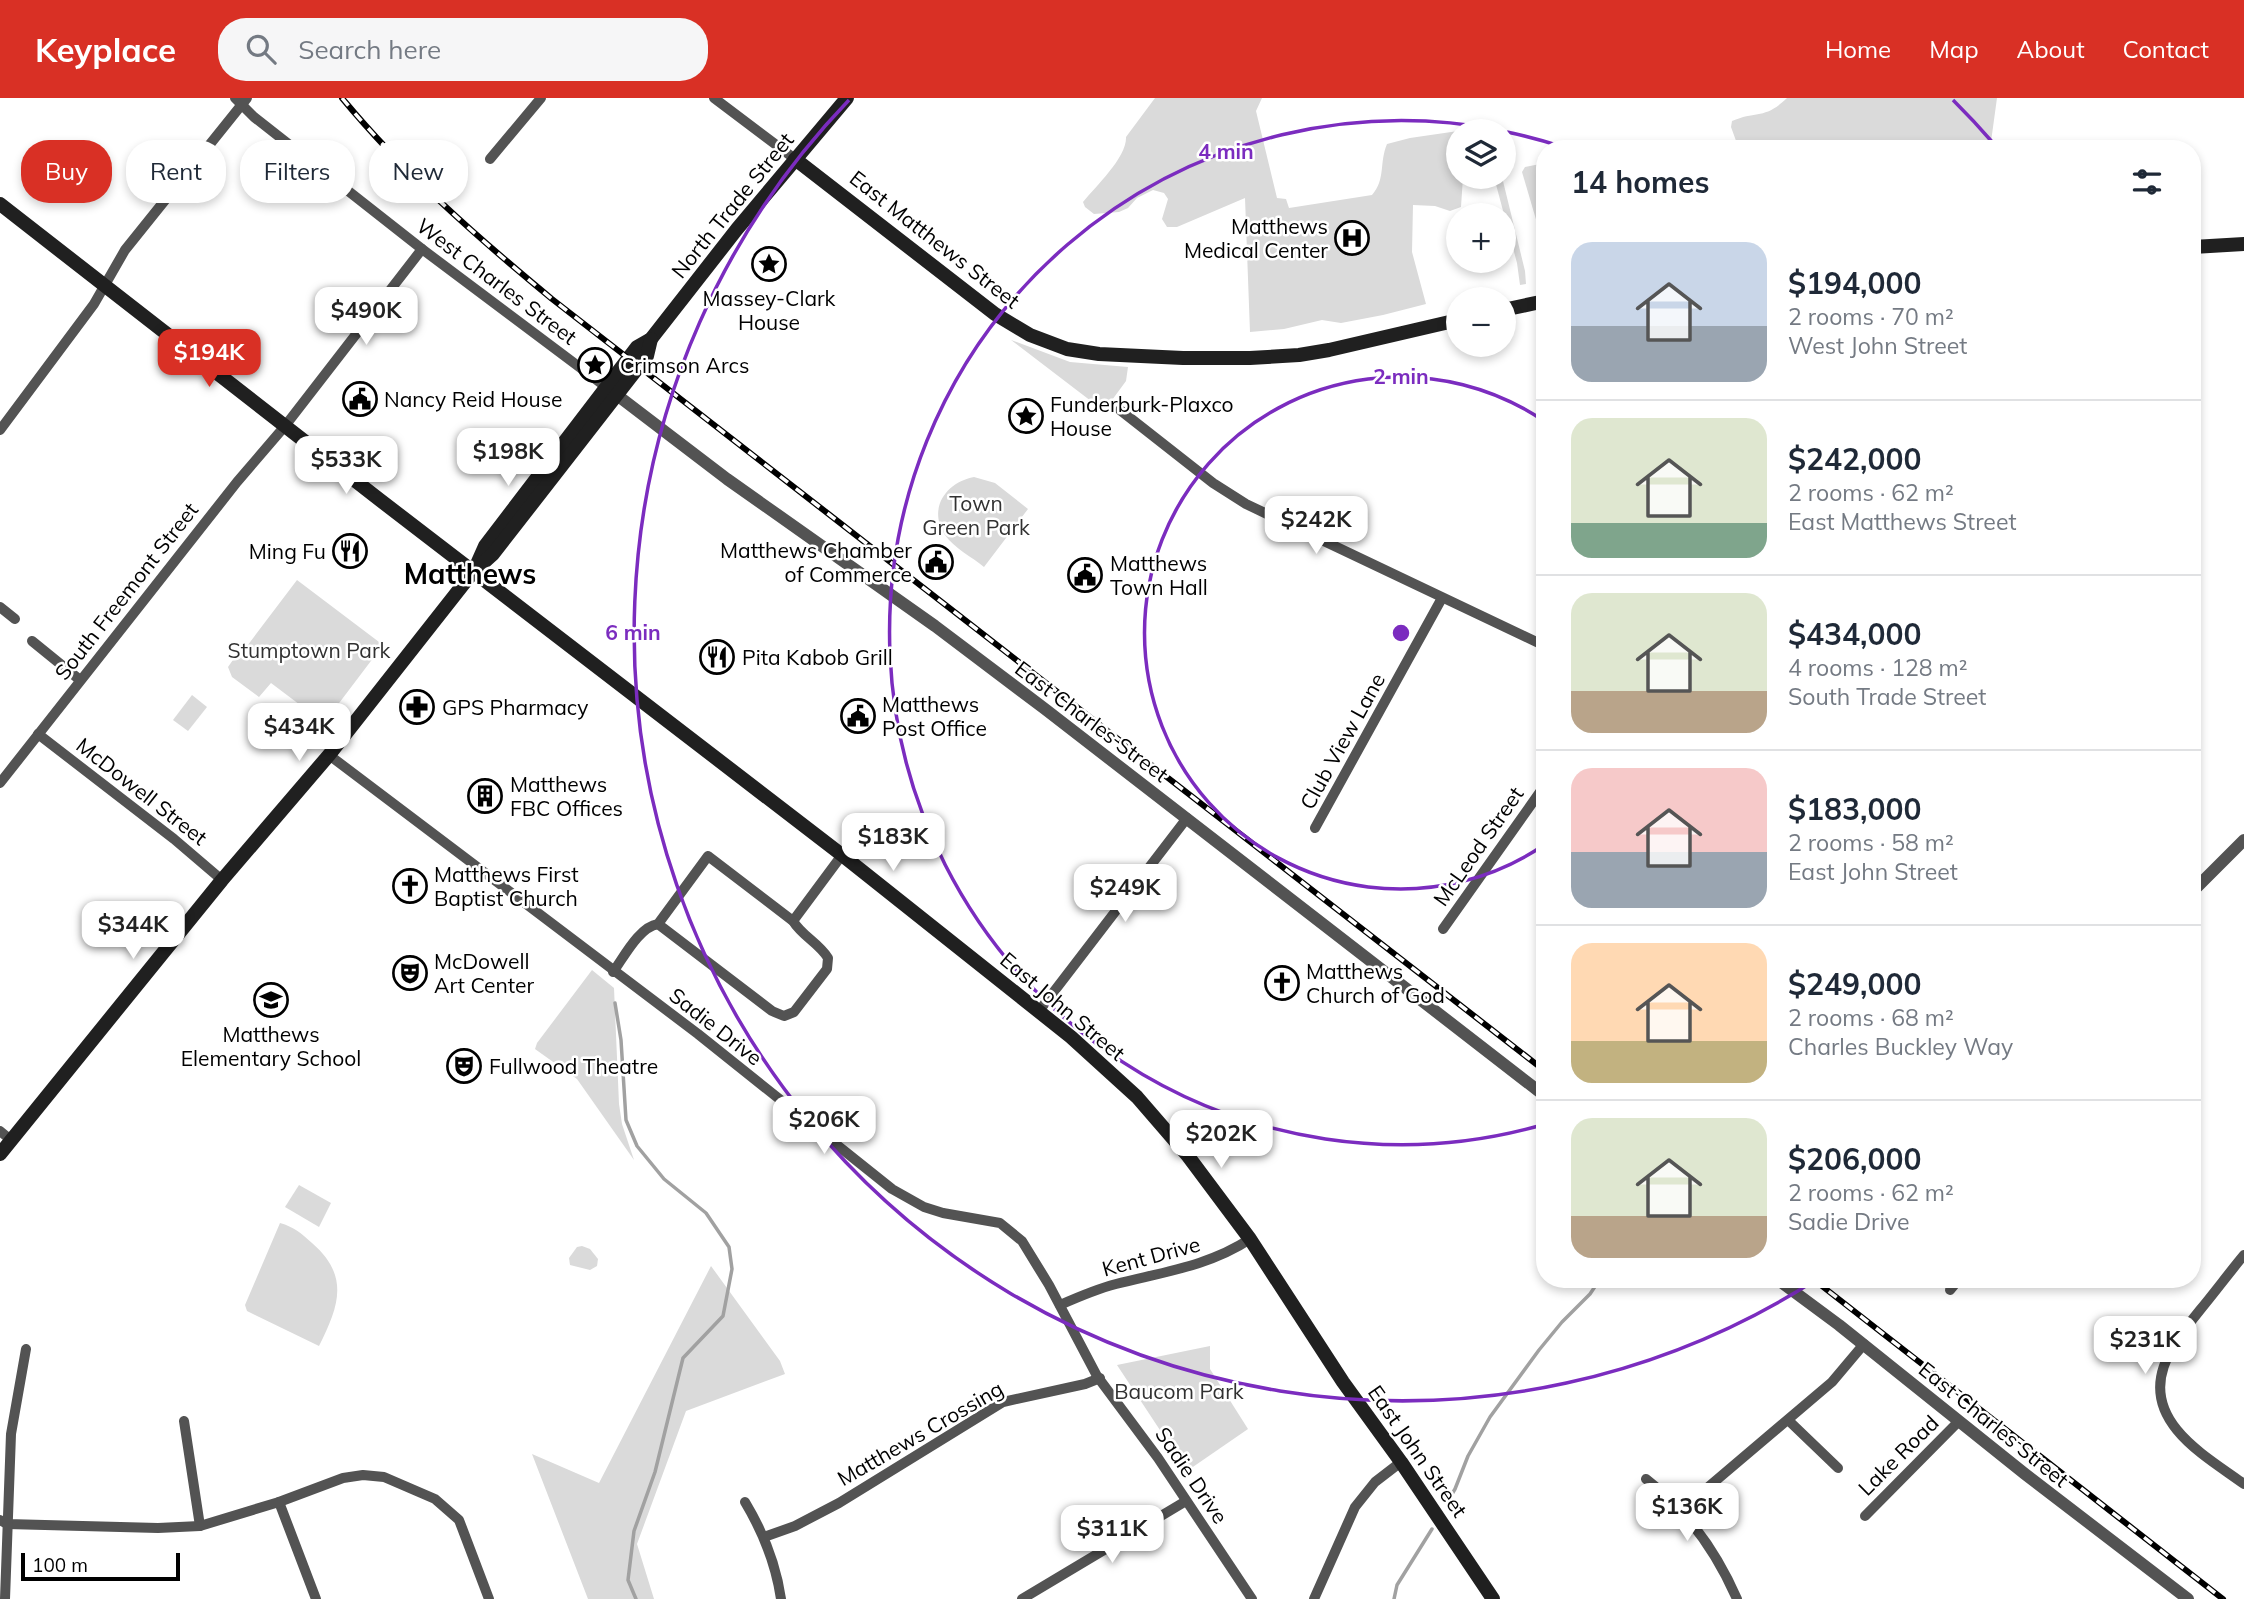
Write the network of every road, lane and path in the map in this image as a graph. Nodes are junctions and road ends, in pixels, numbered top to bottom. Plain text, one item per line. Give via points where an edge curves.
1 (541, 98) edge
2 (714, 98) edge
3 (847, 98) edge
4 (241, 100) edge
5 (490, 159) dead end
6 (795, 159) junction
7 (0, 204) edge
8 (2244, 244) edge
9 (2201, 247) edge
10 (422, 249) junction
11 (105, 286) junction
12 (1536, 303) edge
13 (1516, 307) edge
14 (1446, 323) edge
15 (612, 391) junction
16 (1120, 410) dead end
17 (285, 426) junction
18 (0, 430) edge
19 (473, 572) junction
20 (1442, 598) junction
21 (0, 607) edge
22 (15, 619) dead end
23 (32, 641) dead end
24 (1536, 642) edge
25 (80, 680) junction
26 (38, 734) junction
27 (329, 755) junction
28 (0, 783) edge
29 (1536, 798) edge
30 (1187, 818) junction
31 (1315, 828) dead end
32 (2244, 840) edge
33 (842, 855) junction
34 (222, 880) junction
35 (2201, 883) edge
36 (793, 921) junction
37 (658, 924) junction
38 (1443, 929) dead end
39 (613, 972) junction
40 (1038, 1011) junction
41 (1536, 1089) edge
42 (5, 1135) edge
43 (0, 1154) edge
44 (1250, 1239) junction
45 (2244, 1255) edge
46 (1792, 1288) edge
47 (1059, 1304) junction
48 (1864, 1345) junction
49 (26, 1349) dead end
50 (1100, 1378) junction
51 (1788, 1420) junction
52 (184, 1421) dead end
53 (1959, 1421) junction
54 (1401, 1462) junction
55 (1838, 1468) dead end
56 (1646, 1479) dead end
57 (2244, 1484) edge
58 (1186, 1501) junction
59 (279, 1502) junction
60 (745, 1502) dead end
61 (1680, 1511) junction
62 (1865, 1516) dead end
63 (2, 1524) edge
64 (200, 1526) junction
65 (764, 1537) junction
66 (5, 1599) edge
67 (316, 1599) edge
68 (489, 1599) edge
69 (781, 1599) edge
70 (1022, 1599) edge
71 (1252, 1599) edge
72 (1314, 1599) edge
73 (1493, 1599) edge
74 (1737, 1599) edge
75 (2188, 1599) edge

1 - 5 street
2 - 6 street
3 - 6 main road, North Trade Street
4 - 10 street, West Charles Street via 254,117
4 - 11 street via 125,250
6 - 14 main road, East Matthews Street via 995,314 1054,345 1141,357 1250,358 1329,351
6 - 15 main road, North Trade Street via 651,339 648,356
7 - 11 main road, East John Street
8 - 9 main road
10 - 15 street, West Charles Street
10 - 17 street, South Freemont Street
11 - 17 main road, East John Street
11 - 18 street
12 - 13 main road
15 - 19 main road, North Trade Street via 493,554
15 - 30 street, East Charles Street
16 - 20 street via 1232,496
17 - 19 main road, East John Street
17 - 25 street, South Freemont Street
19 - 27 main road, North Trade Street
19 - 33 main road, East John Street
20 - 24 street
20 - 31 street, Club View Lane
21 - 22 street
23 - 25 street
25 - 26 street, South Freemont Street
26 - 28 street, South Freemont Street
26 - 34 street, McDowell Street
27 - 34 main road, North Trade Street
27 - 39 street, Sadie Drive
29 - 38 street, McLeod Street
30 - 40 street
30 - 41 street, East Charles Street
32 - 35 street
33 - 36 street
33 - 40 main road, East John Street
34 - 42 main road, North Trade Street
36 - 37 street via 708,856
36 - 37 street via 822,948 828,958 827,969 794,1012 784,1016
37 - 39 street via 645,930
39 - 47 street, Sadie Drive via 892,1189 924,1207 1006,1226 1022,1241
40 - 44 main road, East John Street via 1138,1097
42 - 43 main road, North Trade Street
44 - 47 street, Kent Drive via 1221,1257
44 - 54 main road, East John Street
45 - 57 street via 2172,1345 2160,1379 2167,1413 2177,1431
46 - 48 street, East Charles Street
47 - 50 street, Sadie Drive
48 - 51 street via 1832,1382
48 - 53 street, East Charles Street
49 - 63 street
50 - 58 street, Sadie Drive
50 - 65 street, Matthews Crossing via 1003,1402 839,1503
51 - 55 street
51 - 61 street
52 - 64 street
53 - 62 street, Lake Road
53 - 75 street, East Charles Street
54 - 72 street via 1375,1482 1355,1507
54 - 73 main road, East John Street
56 - 61 street
58 - 70 street
58 - 71 street, Sadie Drive
59 - 64 street
59 - 67 street
59 - 68 street via 363,1475 384,1476 413,1488 435,1499 459,1520
60 - 65 street
61 - 74 street via 1713,1549
63 - 64 street
63 - 66 street
65 - 69 street

